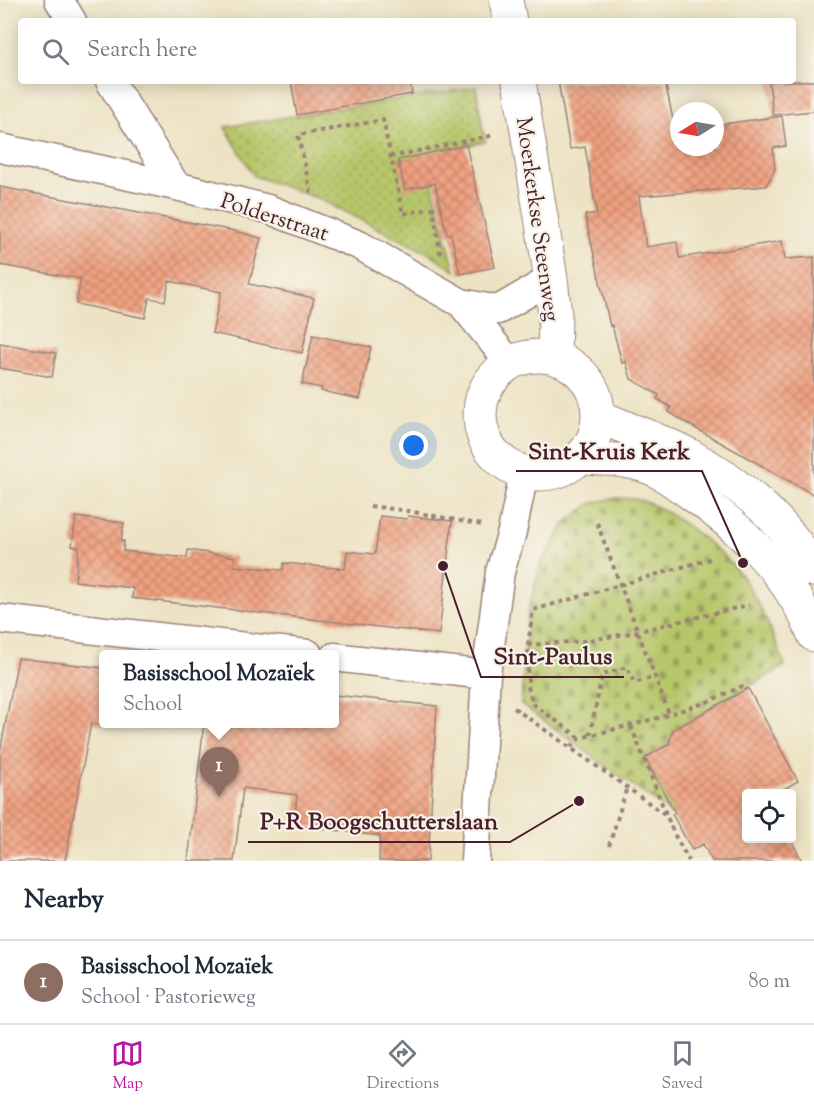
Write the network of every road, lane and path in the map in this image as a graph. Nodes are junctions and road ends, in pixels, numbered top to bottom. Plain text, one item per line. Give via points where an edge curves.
1 (59, 0) edge
2 (506, 0) edge
3 (70, 18) edge
4 (509, 18) edge
5 (112, 84) edge
6 (520, 84) edge
7 (527, 129) junction
8 (0, 148) edge
9 (390, 157) junction
10 (176, 186) junction
11 (318, 229) junction
12 (551, 279) junction
13 (423, 281) junction
14 (461, 303) junction
15 (554, 357) junction
16 (510, 363) junction
17 (599, 416) junction
18 (581, 458) junction
19 (524, 473) junction
20 (370, 506) dead end
21 (597, 523) dead end
22 (512, 532) junction
23 (710, 559) dead end
24 (814, 570) edge
25 (620, 585) junction
26 (749, 605) dead end
27 (0, 619) edge
28 (812, 623) edge
29 (637, 631) junction
30 (528, 645) junction
31 (273, 650) edge
32 (339, 658) edge
33 (655, 677) junction
34 (485, 681) junction
35 (747, 684) dead end
36 (669, 714) junction
37 (631, 726) junction
38 (590, 735) junction
39 (580, 738) junction
40 (571, 747) junction
41 (627, 787) junction
42 (666, 815) junction
43 (609, 846) dead end
44 (475, 861) edge
45 (688, 861) edge

1 - 3 street
2 - 4 street
5 - 10 street
6 - 7 street, Moerkerkse Steenweg
7 - 9 path
7 - 12 street, Moerkerkse Steenweg
8 - 10 street, Polderstraat
9 - 11 path via 383,120 298,135
9 - 13 path via 403,214 433,208 442,261
10 - 11 street, Polderstraat via 268,209
11 - 13 street, Polderstraat via 359,245
12 - 14 street via 498,310
12 - 15 street, Moerkerkse Steenweg
13 - 14 street, Polderstraat
14 - 16 street, Polderstraat
15 - 16 street via 533,356
15 - 17 street via 585,377 595,394
16 - 19 street via 485,390 480,411 483,436 496,457
17 - 18 street via 594,439
17 - 24 street via 686,454 729,480 789,533
18 - 19 street via 555,473
18 - 28 street via 647,466 702,501 754,545 784,580
19 - 22 street
20 - 22 path
21 - 25 path
22 - 34 street via 500,573
23 - 25 path
25 - 29 path
25 - 30 path via 533,610
26 - 29 path
27 - 31 street
29 - 30 path via 583,641
29 - 33 path
30 - 39 path via 528,687 533,704
32 - 34 street
33 - 36 path
33 - 38 path via 634,683 627,667 602,675
34 - 40 path
34 - 44 street
35 - 36 path
36 - 37 path
37 - 38 path
37 - 42 path
38 - 39 path
39 - 40 path
40 - 41 path
41 - 42 path
41 - 43 path
42 - 45 path

